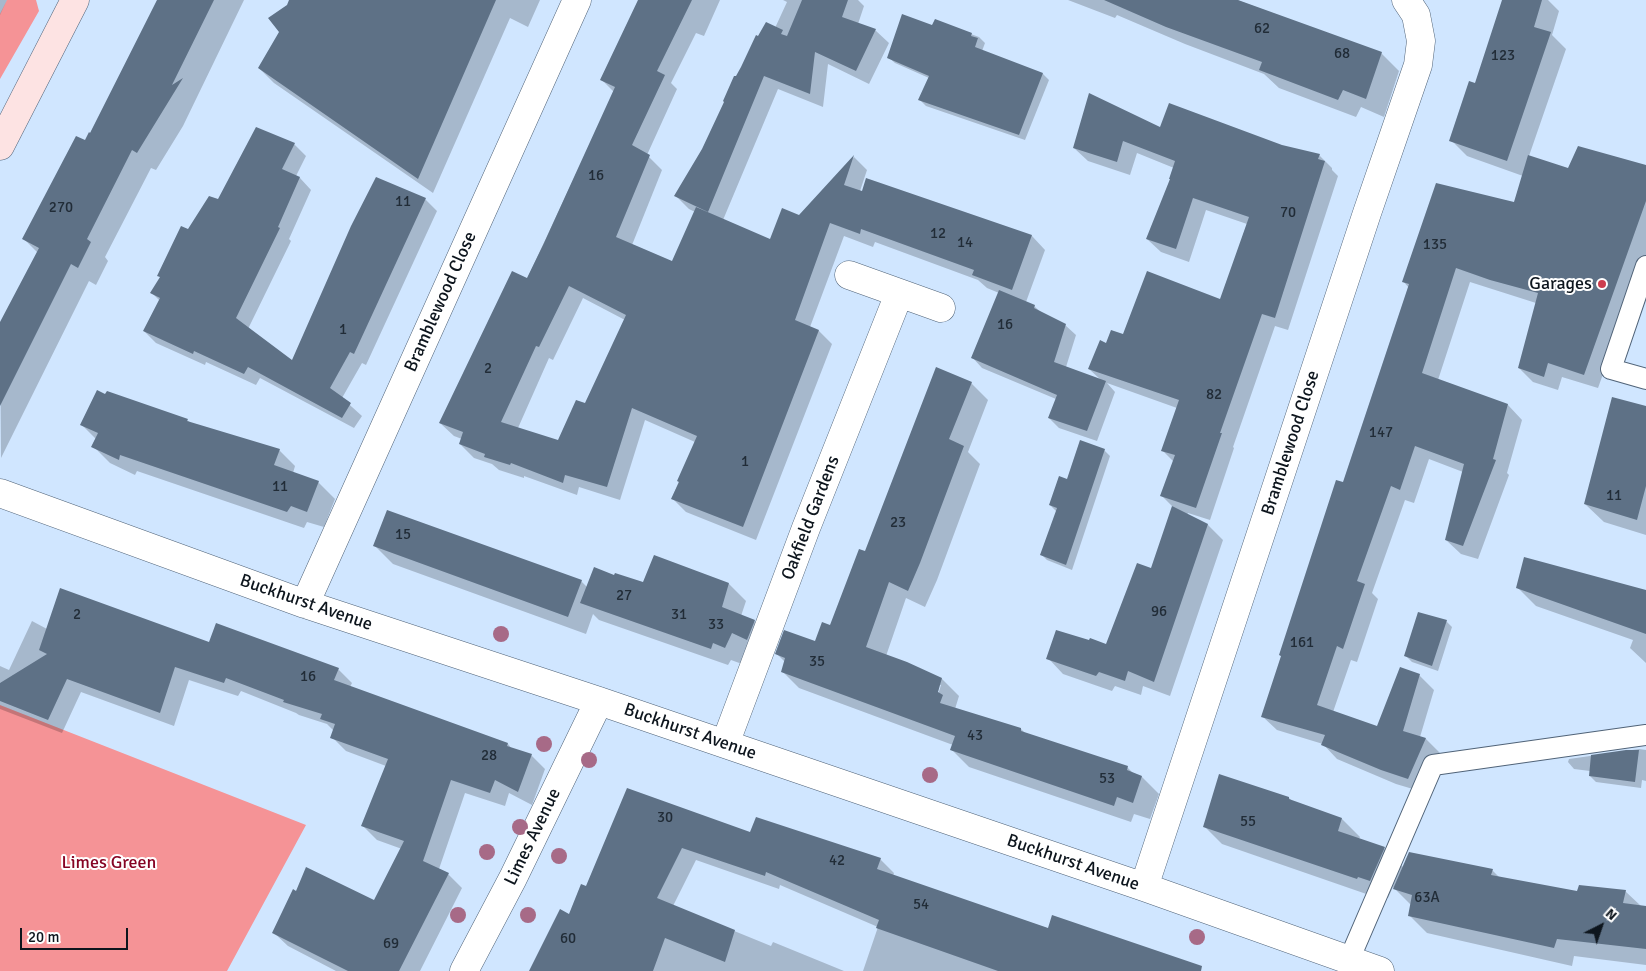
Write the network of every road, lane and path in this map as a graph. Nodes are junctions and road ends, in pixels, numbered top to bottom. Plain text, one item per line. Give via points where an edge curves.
1 (75, 0) edge
2 (577, 0) edge
3 (1406, 0) edge
4 (0, 146) edge
5 (1646, 266) edge
6 (849, 275) dead end
7 (899, 294) junction
8 (941, 308) dead end
9 (1646, 379) edge
10 (0, 494) edge
11 (305, 604) junction
12 (599, 701) junction
13 (1646, 735) edge
14 (725, 744) junction
15 (1144, 887) junction
16 (1349, 960) junction
17 (464, 971) edge
18 (1380, 971) edge

1 - 4 street
2 - 11 street, Bramblewood Close
3 - 15 street, Bramblewood Close via 1416,15 1421,41 1418,66
5 - 9 lane via 1611,369
6 - 7 street
7 - 8 street
7 - 14 street, Oakfield Gardens
10 - 11 street, Buckhurst Avenue
11 - 12 street, Buckhurst Avenue
12 - 14 street, Buckhurst Avenue
12 - 17 street, Limes Avenue
13 - 16 lane via 1433,765
14 - 15 street, Buckhurst Avenue
15 - 16 street, Buckhurst Avenue
16 - 18 street, Buckhurst Avenue

